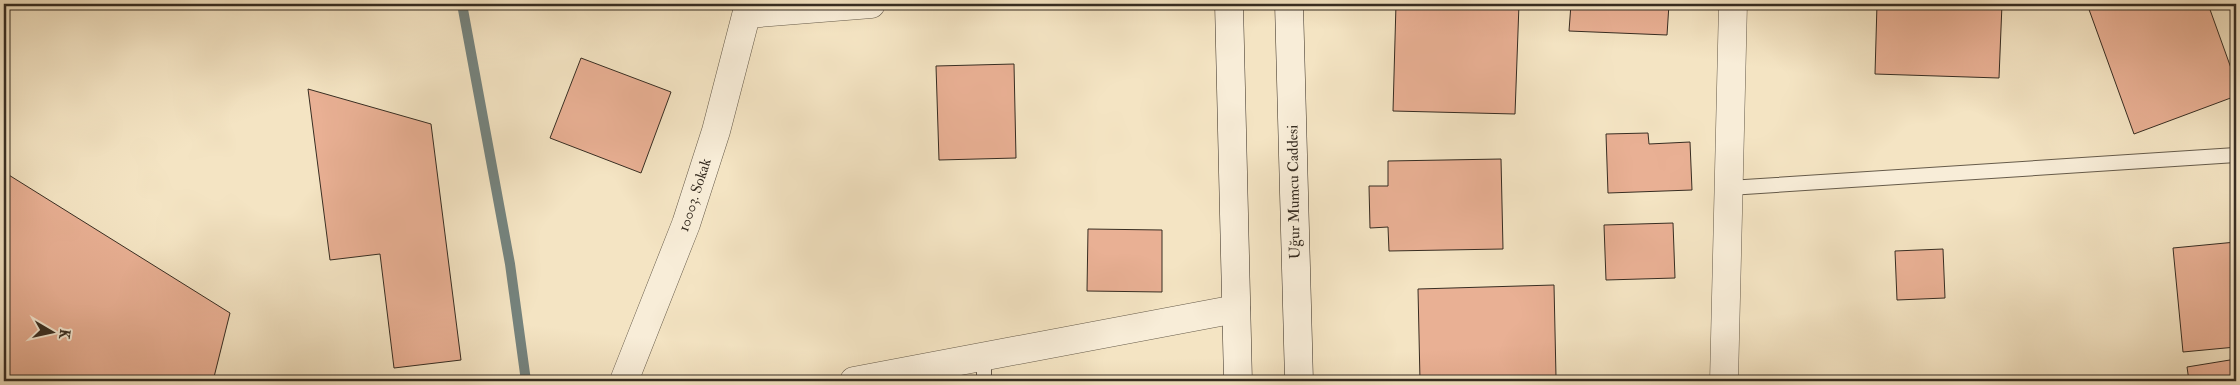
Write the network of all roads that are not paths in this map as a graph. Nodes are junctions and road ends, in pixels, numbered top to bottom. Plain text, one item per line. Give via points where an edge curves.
1 (871, 4) edge
2 (1229, 4) edge
3 (1289, 4) edge
4 (1733, 4) edge
5 (748, 9) edge
6 (2236, 155) edge
7 (1729, 188) junction
8 (1236, 310) junction
9 (984, 369) edge
10 (624, 381) edge
11 (854, 381) edge
12 (1238, 381) edge
13 (1299, 381) edge
14 (1724, 381) edge

1 - 5 street
2 - 8 street
3 - 13 street, Uğur Mumcu Caddesi
4 - 7 street
5 - 10 street, 10003. Sokak via 716,131 686,224
6 - 7 lane
7 - 14 street
8 - 9 street
8 - 12 street
9 - 11 street

